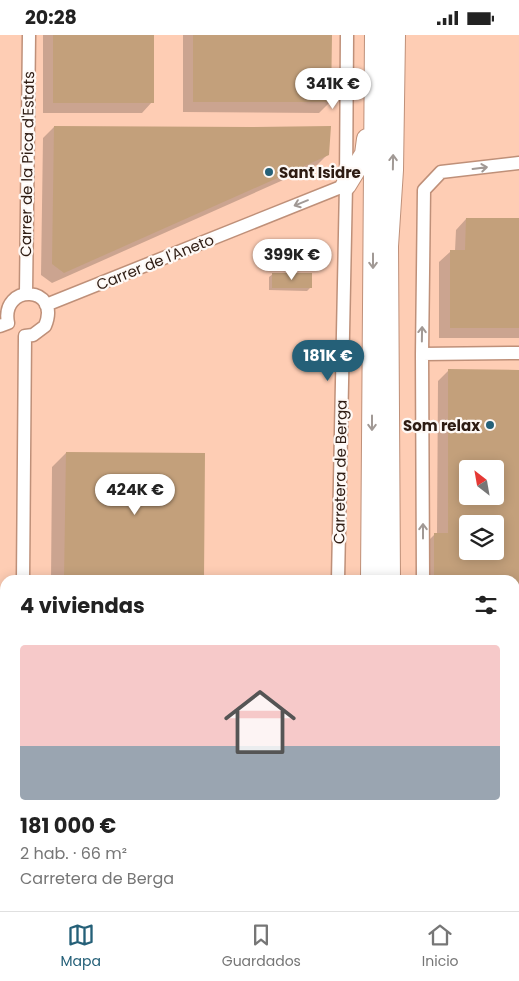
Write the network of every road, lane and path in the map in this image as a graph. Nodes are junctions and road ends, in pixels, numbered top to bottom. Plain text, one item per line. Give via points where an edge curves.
1 (28, 35) edge
2 (347, 35) edge
3 (375, 35) edge
4 (394, 35) edge
5 (373, 90) junction
6 (519, 163) edge
7 (373, 184) junction
8 (346, 185) junction
9 (388, 246) junction
10 (26, 293) junction
11 (46, 305) junction
12 (4, 325) edge
13 (519, 353) edge
14 (422, 354) junction
15 (372, 452) junction
16 (23, 575) edge
17 (338, 575) edge
18 (370, 575) edge
19 (381, 575) edge
20 (390, 575) edge
21 (423, 575) edge

1 - 10 street, Carrer de la Pica d'Estats
2 - 8 street, Carretera de Berga
3 - 5 main road
9 -> 4 main road via 393,170
5 - 7 main road
5 - 8 main road via 365,154
14 -> 6 street via 424,190 441,172
7 - 8 main road via 359,180
7 - 9 main road via 381,187 382,233
7 -> 15 main road
8 -> 11 street, Carrer de l'Aneto
8 - 17 street, Carretera de Berga
9 - 20 main road
10 - 11 street via 38,296
10 - 12 street via 9,304
11 - 16 street via 48,319 45,327 25,336
13 - 14 street
21 -> 14 street
15 - 18 main road
15 - 19 main road via 380,488

